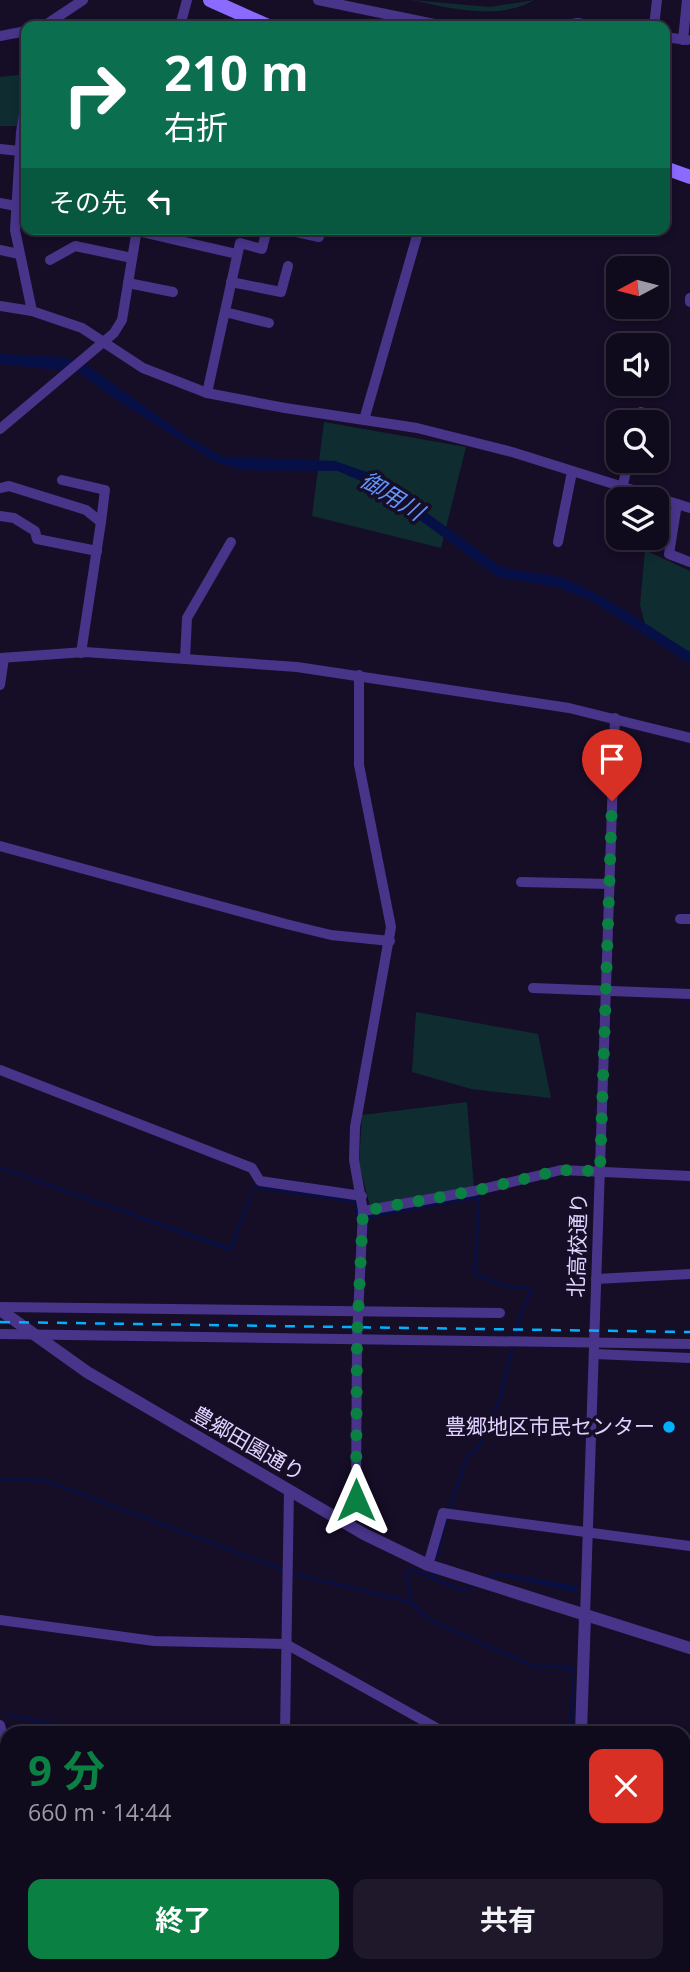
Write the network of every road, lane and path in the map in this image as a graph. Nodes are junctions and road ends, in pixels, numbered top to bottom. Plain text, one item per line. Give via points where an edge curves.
1 (83, 0) edge
2 (187, 0) edge
3 (318, 0) edge
4 (657, 0) edge
5 (687, 0) edge
6 (221, 2) edge
7 (52, 21) edge
8 (181, 21) edge
9 (258, 21) edge
10 (420, 21) edge
11 (655, 21) edge
12 (21, 33) edge
13 (0, 36) edge
14 (687, 40) edge
15 (21, 143) edge
16 (0, 149) edge
17 (20, 151) junction
18 (670, 170) edge
19 (690, 177) edge
20 (0, 203) edge
21 (16, 206) junction
22 (136, 235) edge
23 (158, 235) edge
24 (266, 235) edge
25 (310, 235) edge
26 (417, 235) edge
27 (319, 237) dead end
28 (0, 250) edge
29 (19, 254) junction
30 (237, 254) junction
31 (132, 258) junction
32 (50, 260) dead end
33 (288, 266) dead end
34 (231, 282) junction
35 (128, 283) junction
36 (173, 292) dead end
37 (0, 306) edge
38 (32, 311) junction
39 (225, 312) junction
40 (269, 323) dead end
41 (102, 343) junction
42 (207, 393) junction
43 (364, 420) junction
44 (0, 429) edge
45 (572, 472) junction
46 (62, 480) dead end
47 (619, 487) edge
48 (0, 488) edge
49 (669, 502) edge
50 (677, 504) junction
51 (690, 508) edge
52 (0, 516) edge
53 (101, 522) junction
54 (231, 542) dead end
55 (558, 542) dead end
56 (97, 551) junction
57 (690, 562) edge
58 (82, 653) junction
59 (2, 658) edge
60 (186, 659) junction
61 (359, 675) junction
62 (0, 685) edge
63 (615, 718) junction
64 (690, 738) edge
65 (0, 846) edge
66 (521, 882) dead end
67 (610, 884) junction
68 (390, 941) junction
69 (533, 988) dead end
70 (607, 991) junction
71 (690, 994) edge
72 (0, 1070) edge
73 (600, 1171) junction
74 (690, 1176) edge
75 (362, 1196) junction
76 (363, 1211) junction
77 (690, 1274) edge
78 (596, 1279) junction
79 (0, 1308) edge
80 (358, 1311) junction
81 (500, 1313) dead end
82 (0, 1334) edge
83 (32, 1334) junction
84 (357, 1338) junction
85 (594, 1341) junction
86 (690, 1343) edge
87 (594, 1354) junction
88 (690, 1358) edge
89 (289, 1490) junction
90 (344, 1522) junction
91 (588, 1533) junction
92 (690, 1546) edge
93 (428, 1565) junction
94 (585, 1616) junction
95 (0, 1620) edge
96 (286, 1644) junction
97 (690, 1648) edge
98 (285, 1726) edge
99 (433, 1726) edge
100 (581, 1726) edge

1 - 7 street
2 - 8 street
3 - 10 street
4 - 11 street
5 - 14 street
6 - 9 main road
12 - 13 street
15 - 17 street
16 - 17 street
17 - 21 street
18 - 19 main road
20 - 21 street
21 - 29 street
22 - 31 street
23 - 30 street
24 - 30 street via 262,249 240,243
25 - 27 street
26 - 43 street
28 - 29 street
29 - 38 street
30 - 34 street
31 - 32 street via 75,246
31 - 35 street
33 - 34 street via 281,292
34 - 39 street
35 - 36 street
35 - 41 street via 122,320
37 - 38 street
38 - 41 street via 82,328
39 - 40 street
39 - 42 street
41 - 42 street via 143,369
41 - 44 street
42 - 43 street
43 - 45 street via 418,428
45 - 47 street
45 - 55 street
46 - 53 street via 105,490
48 - 53 street via 9,486 86,510
49 - 50 street
50 - 51 street
50 - 57 street via 669,554
52 - 56 street via 14,518 35,531 37,539
53 - 56 street
54 - 60 street via 187,618
56 - 58 street
58 - 59 street
58 - 60 street
59 - 62 street
60 - 61 street
61 - 63 street
61 - 68 street via 359,765
63 - 64 street
63 - 67 street, 北高校通り
65 - 68 street via 331,935
66 - 67 street
67 - 70 street, 北高校通り
68 - 75 street via 355,1127 354,1160
69 - 70 street
70 - 71 street
70 - 73 street, 北高校通り
72 - 75 street via 252,1168 260,1181
73 - 74 street
73 - 76 street via 561,1170
73 - 78 street, 北高校通り
75 - 76 street
76 - 80 street
77 - 78 street
78 - 85 street, 北高校通り
79 - 80 street
79 - 83 street, 豊郷田園通り
80 - 81 street
80 - 84 street
82 - 83 street
83 - 84 street
83 - 89 street, 豊郷田園通り via 87,1372
84 - 85 street
84 - 90 street via 356,1500
85 - 86 street
85 - 87 street, 北高校通り
87 - 88 street
87 - 91 street, 北高校通り
89 - 90 street, 豊郷田園通り
89 - 96 street
90 - 93 street, 豊郷田園通り
91 - 92 street
91 - 93 street via 443,1513
91 - 94 street, 北高校通り
93 - 94 street, 豊郷田園通り
94 - 97 street, 豊郷田園通り
94 - 100 street, 北高校通り
95 - 96 street via 153,1641
96 - 98 street
96 - 99 street

